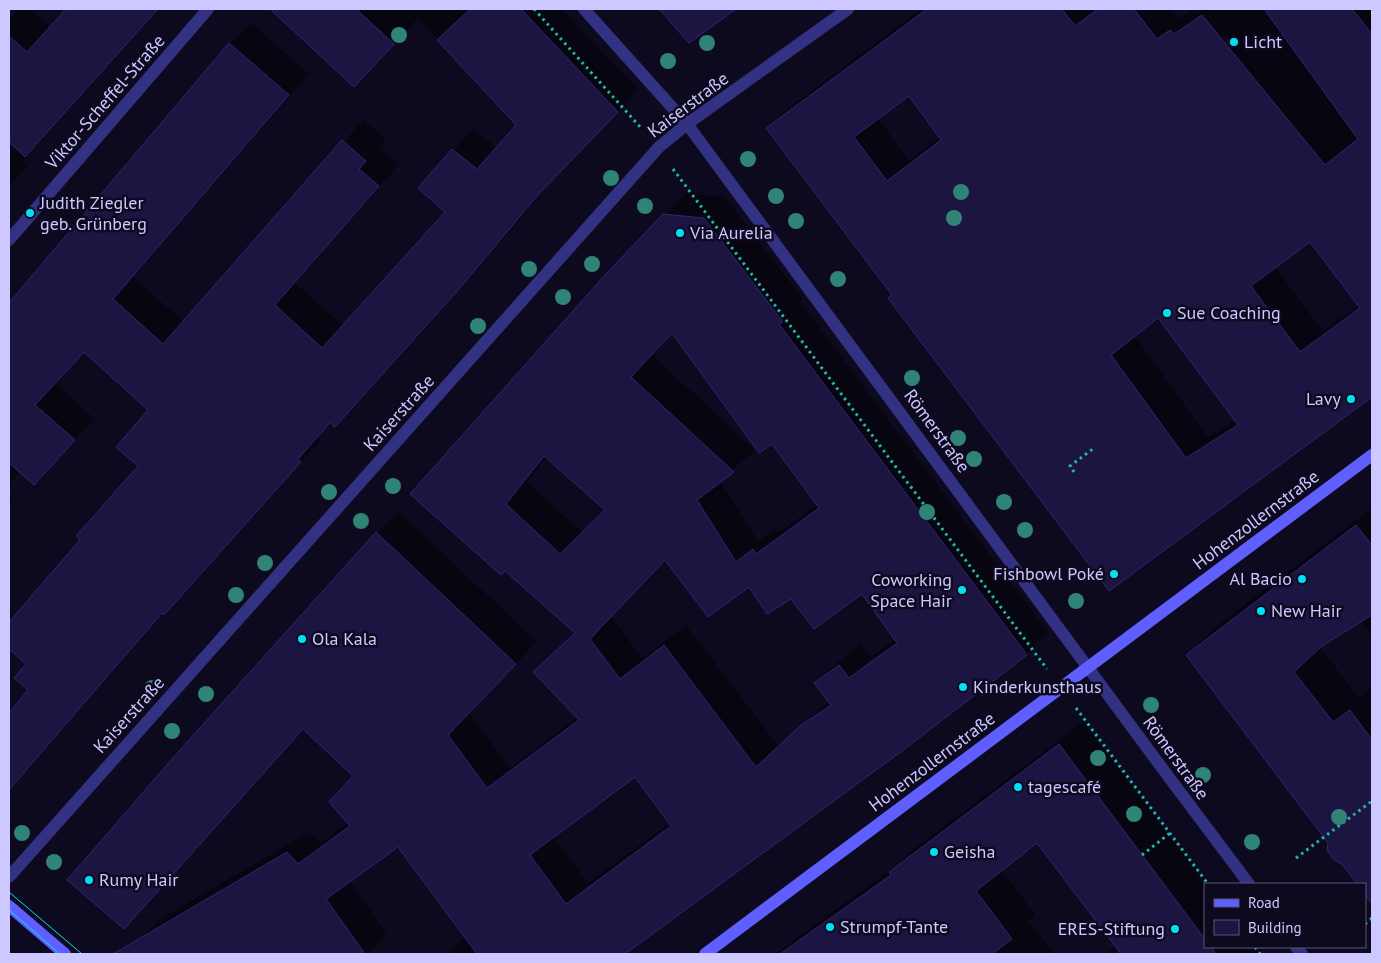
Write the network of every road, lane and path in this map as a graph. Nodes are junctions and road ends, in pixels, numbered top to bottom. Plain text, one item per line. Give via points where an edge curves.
1 (208, 9) edge
2 (534, 9) edge
3 (584, 9) edge
4 (848, 9) edge
5 (687, 124) junction
6 (659, 147) junction
7 (9, 240) edge
8 (1094, 448) dead end
9 (1372, 455) edge
10 (1074, 472) dead end
11 (1089, 667) junction
12 (1061, 688) junction
13 (1372, 801) edge
14 (1170, 833) junction
15 (1142, 855) dead end
16 (1296, 858) dead end
17 (9, 878) edge
18 (1207, 883) edge
19 (1248, 883) edge
20 (9, 906) edge
21 (65, 954) edge
22 (705, 954) edge

1 - 7 street, Viktor-Scheffel-Straße
2 - 6 path
3 - 5 street, Römerstraße
4 - 5 street, Kaiserstraße
5 - 6 street, Kaiserstraße
5 - 11 street, Römerstraße
6 - 12 path via 684,186
6 - 17 street, Kaiserstraße
8 - 10 path via 1070,466
9 - 11 street, Hohenzollernstraße
11 - 12 street, Hohenzollernstraße
11 - 19 street, Römerstraße
12 - 14 path
12 - 22 street, Hohenzollernstraße
13 - 16 path
14 - 15 path
14 - 18 path
20 - 21 street

